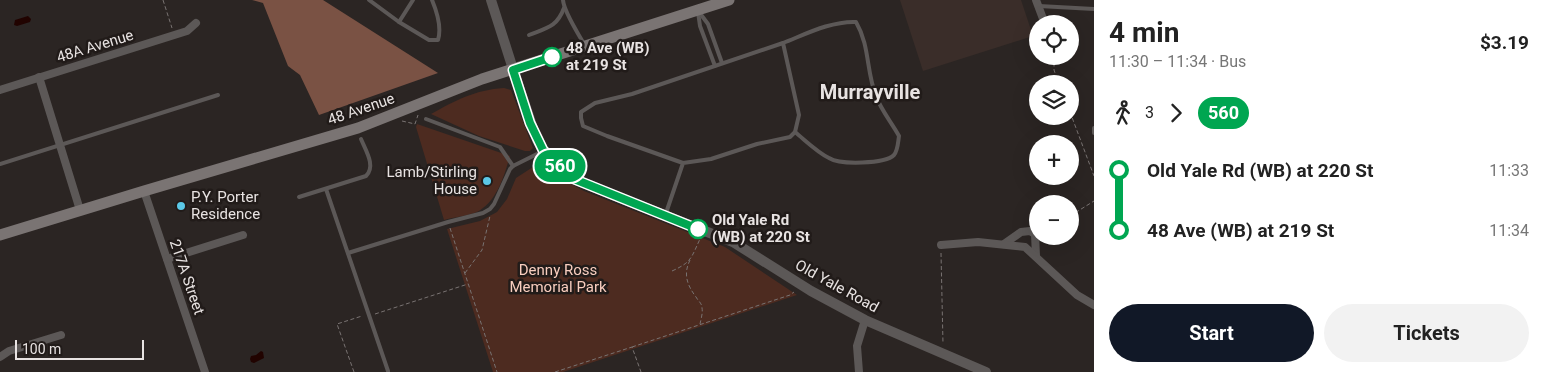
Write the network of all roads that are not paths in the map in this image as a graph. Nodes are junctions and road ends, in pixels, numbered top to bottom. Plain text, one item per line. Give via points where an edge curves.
1 (369, 0) edge
2 (413, 0) edge
3 (432, 0) edge
4 (491, 0) edge
5 (563, 0) edge
6 (729, 0) edge
7 (1038, 3) edge
8 (564, 8) junction
9 (1094, 9) edge
10 (698, 10) junction
11 (1042, 15) edge
12 (399, 22) junction
13 (196, 23) dead end
14 (529, 35) dead end
15 (783, 43) junction
16 (585, 46) junction
17 (722, 63) junction
18 (715, 66) junction
19 (513, 70) junction
20 (39, 77) junction
21 (0, 90) edge
22 (218, 95) dead end
23 (426, 119) dead end
24 (1094, 128) edge
25 (795, 132) junction
26 (1094, 133) edge
27 (362, 139) dead end
28 (60, 145) junction
29 (543, 150) junction
30 (683, 163) junction
31 (0, 164) edge
32 (513, 166) junction
33 (326, 189) junction
34 (144, 191) junction
35 (299, 197) dead end
36 (80, 210) junction
37 (665, 216) junction
38 (0, 235) edge
39 (243, 235) dead end
40 (1004, 244) junction
41 (941, 245) road end
42 (348, 253) junction
43 (1036, 256) junction
44 (167, 258) junction
45 (1094, 304) edge
46 (865, 320) junction
47 (61, 335) dead end
48 (0, 357) edge
49 (388, 371) edge
50 (205, 372) edge
51 (858, 372) edge
52 (986, 372) edge

1 - 12 lane
2 - 12 lane
3 - 12 lane via 438,14 438,40 429,40
4 - 19 street, Old Yale Road
5 - 8 lane
6 - 10 main road, 48 Avenue
7 - 9 lane
7 - 11 street
8 - 14 lane via 553,26
8 - 16 lane
10 - 16 main road, 48 Avenue
10 - 17 lane via 708,24
10 - 18 lane via 700,26
13 - 20 street, 48A Avenue via 187,32
15 - 17 lane
15 - 25 lane via 799,115
15 - 25 lane via 844,21 856,22 867,50 876,96 899,136 897,150 892,156 854,162 831,160
16 - 19 main road, 48 Avenue
17 - 18 lane
18 - 30 lane via 595,103 581,112 584,126
19 - 29 street, Old Yale Road via 530,123
19 - 34 main road, 48 Avenue via 358,128
20 - 21 street, 48A Avenue
20 - 28 street
22 - 28 lane
23 - 32 lane via 500,147
24 - 26 lane
25 - 30 lane via 790,137 757,144 711,160
27 - 33 lane via 371,165 368,174
28 - 31 lane
28 - 36 street
29 - 32 lane
29 - 37 street, Old Yale Road via 574,179
30 - 37 lane
32 - 42 lane via 490,209
33 - 35 lane
33 - 42 lane
34 - 36 main road, 48 Avenue
34 - 44 street, 217A Street
36 - 38 main road, 48 Avenue
37 - 46 street, Old Yale Road via 733,242
39 - 44 street
40 - 41 street
40 - 43 street via 1025,247
40 - 43 street via 1022,232 1030,231 1035,234
42 - 49 lane
43 - 45 street via 1077,295
44 - 50 street, 217A Street
46 - 51 street via 857,346
46 - 52 street, Old Yale Road
47 - 48 street via 9,351

